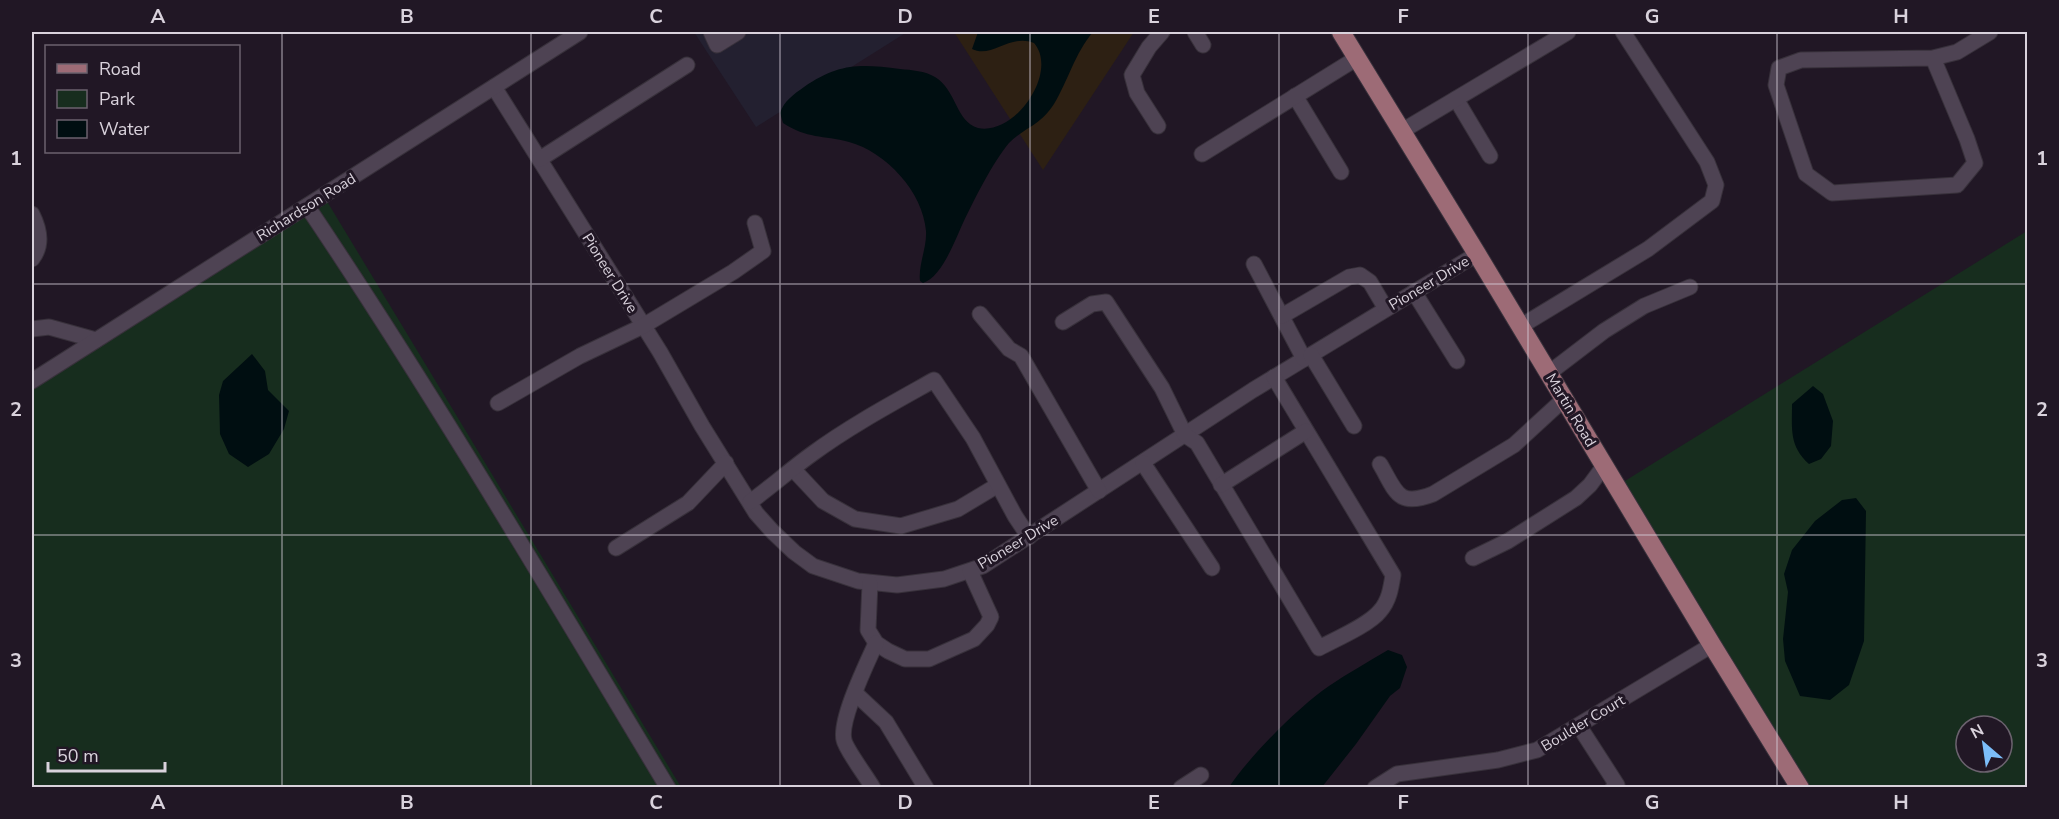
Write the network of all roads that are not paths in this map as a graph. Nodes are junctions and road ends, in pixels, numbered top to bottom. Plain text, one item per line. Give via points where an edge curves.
1 (580, 32) edge
2 (711, 32) edge
3 (738, 32) edge
4 (1162, 32) edge
5 (1341, 32) edge
6 (1568, 32) edge
7 (1623, 32) edge
8 (1990, 32) edge
9 (1357, 58) junction
10 (1933, 58) junction
11 (687, 65) dead end
12 (494, 87) junction
13 (1295, 96) junction
14 (1456, 99) junction
15 (1158, 126) dead end
16 (1402, 131) junction
17 (1202, 154) dead end
18 (1490, 156) dead end
19 (540, 159) junction
20 (1341, 172) dead end
21 (306, 206) junction
22 (32, 213) edge
23 (755, 223) dead end
24 (1477, 254) junction
25 (32, 259) edge
26 (1254, 264) dead end
27 (1690, 286) dead end
28 (1414, 292) junction
29 (1386, 309) junction
30 (980, 314) dead end
31 (1282, 316) junction
32 (1063, 322) dead end
33 (643, 326) junction
34 (1521, 326) junction
35 (32, 329) edge
36 (96, 340) junction
37 (1307, 357) junction
38 (1457, 361) dead end
39 (1549, 373) junction
40 (1274, 377) junction
41 (32, 381) edge
42 (1564, 399) junction
43 (498, 403) dead end
44 (1354, 426) dead end
45 (1306, 431) junction
46 (1185, 435) junction
47 (726, 463) junction
48 (1143, 463) junction
49 (1380, 464) dead end
50 (1604, 466) junction
51 (793, 469) junction
52 (998, 485) junction
53 (1221, 485) junction
54 (1099, 491) junction
55 (750, 502) junction
56 (1029, 537) junction
57 (616, 548) dead end
58 (1473, 558) dead end
59 (1212, 568) dead end
60 (970, 571) junction
61 (870, 583) junction
62 (876, 643) junction
63 (1712, 645) junction
64 (855, 693) junction
65 (1579, 726) junction
66 (1201, 775) dead end
67 (668, 788) edge
68 (873, 788) edge
69 (926, 788) edge
70 (1181, 788) edge
71 (1375, 788) edge
72 (1612, 788) edge
73 (1800, 788) edge

1 - 12 street, Richardson Road
2 - 3 street via 717,45
4 - 15 street via 1131,75 1137,93
5 - 9 main road, Martin Road
6 - 14 street
7 - 34 street via 1707,162 1716,185 1712,201 1648,249
8 - 10 street via 1957,52
9 - 13 street
9 - 16 main road, Martin Road
10 - 10 street via 1801,60 1779,68 1776,85 1806,174 1832,193 1957,185 1975,163
11 - 19 street
12 - 19 street, Pioneer Drive
12 - 21 street, Richardson Road
13 - 17 street
13 - 20 street
14 - 16 street
14 - 18 street
16 - 24 main road, Martin Road
19 - 33 street, Pioneer Drive
21 - 36 street, Richardson Road
21 - 67 street via 374,305
22 - 25 street via 39,235
23 - 33 street via 763,250
24 - 28 street, Pioneer Drive
24 - 34 main road, Martin Road
26 - 31 street
27 - 39 street via 1644,306
28 - 29 street, Pioneer Drive
28 - 38 street
29 - 31 street via 1370,282 1360,275 1349,277
29 - 37 street, Pioneer Drive
30 - 54 street via 1009,349 1021,356
31 - 37 street
32 - 46 street via 1092,304 1106,302 1162,388
33 - 43 street via 580,356
33 - 47 street, Pioneer Drive
34 - 39 main road, Martin Road
35 - 36 street via 49,327
36 - 41 street, Richardson Road
37 - 40 street, Pioneer Drive
37 - 44 street
39 - 42 main road, Martin Road
40 - 45 street
40 - 46 street, Pioneer Drive
42 - 49 street via 1514,445 1421,499 1408,501 1399,495
42 - 50 main road, Martin Road
45 - 53 street
45 - 53 street via 1393,575 1391,592 1380,612 1357,628 1319,648
46 - 48 street, Pioneer Drive
46 - 53 street via 1197,443
47 - 55 street, Pioneer Drive
47 - 57 street via 688,503
48 - 54 street, Pioneer Drive
48 - 59 street
50 - 58 street via 1576,498
50 - 63 main road, Martin Road
51 - 52 street via 823,501 855,519 901,526 958,509
51 - 52 street via 934,380 973,438
51 - 55 street
52 - 56 street
54 - 56 street, Pioneer Drive
55 - 61 street, Pioneer Drive via 773,532 813,566
56 - 60 street, Pioneer Drive
60 - 61 street, Pioneer Drive via 897,585
60 - 62 street via 991,617 974,639 929,659 905,659
61 - 62 street via 868,630
62 - 64 street
63 - 65 street, Boulder Court
63 - 73 main road, Martin Road
64 - 68 street via 844,741
64 - 69 street via 886,722
65 - 71 street, Boulder Court via 1538,750 1498,760 1397,774
65 - 72 street via 1617,785
66 - 70 street

